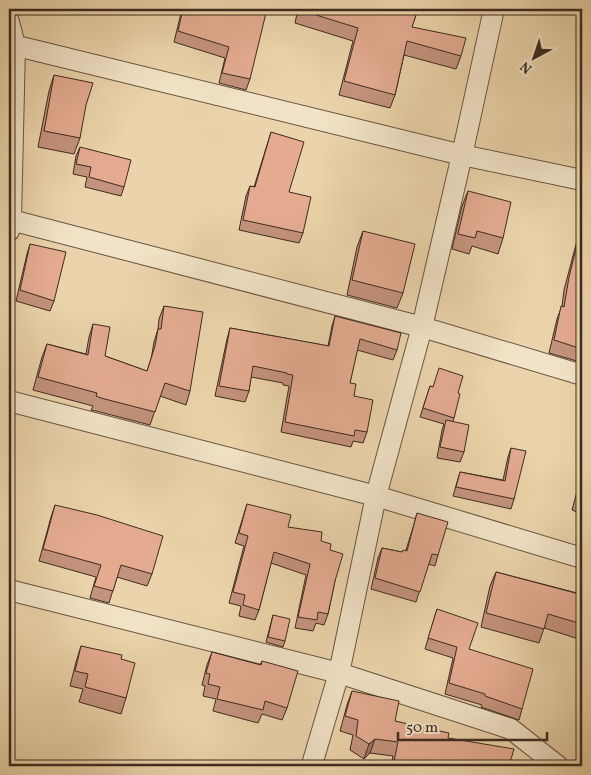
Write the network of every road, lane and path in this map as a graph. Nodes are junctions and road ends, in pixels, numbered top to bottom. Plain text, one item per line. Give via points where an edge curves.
1 (494, 9) edge
2 (9, 22) edge
3 (12, 45) edge
4 (462, 155) junction
5 (582, 180) edge
6 (10, 226) edge
7 (422, 327) junction
8 (582, 375) edge
9 (9, 401) edge
10 (376, 496) junction
11 (582, 558) edge
12 (9, 590) edge
13 (339, 673) junction
14 (313, 766) edge
15 (558, 766) edge

1 - 4 street
2 - 3 street
3 - 4 street
3 - 6 street
4 - 5 street
4 - 7 street
6 - 7 street
7 - 8 street
7 - 10 street
9 - 10 street
10 - 11 street
10 - 13 street
12 - 13 street
13 - 14 street
13 - 15 street via 511,729

